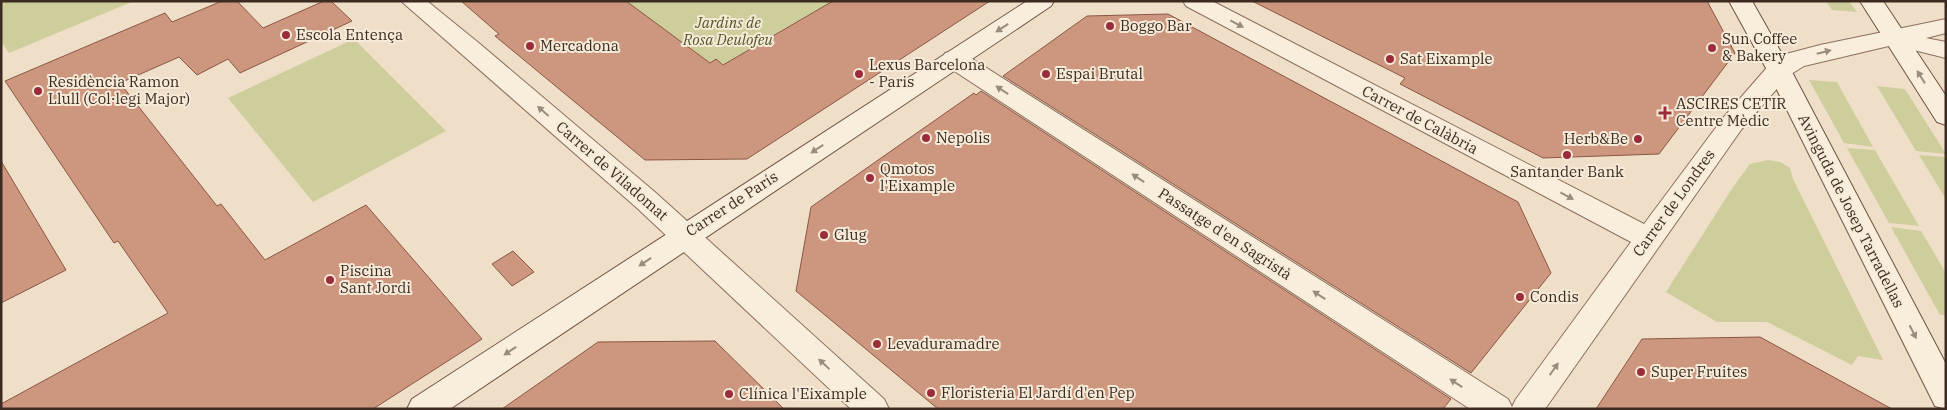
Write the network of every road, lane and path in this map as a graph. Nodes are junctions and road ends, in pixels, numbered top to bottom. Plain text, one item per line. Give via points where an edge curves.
1 (412, 1) edge
2 (1043, 1) edge
3 (1194, 1) edge
4 (1740, 1) edge
5 (1871, 1) edge
6 (1946, 26) edge
7 (1896, 38) junction
8 (1946, 50) edge
9 (954, 59) junction
10 (1780, 70) junction
11 (1946, 116) edge
12 (686, 235) junction
13 (1647, 238) junction
14 (1946, 396) edge
15 (423, 409) edge
16 (873, 409) edge
17 (1497, 409) edge
18 (1527, 409) edge

12 -> 1 street, Carrer de Viladomat
2 -> 9 street, Carrer de París
3 -> 13 street, Carrer de Calàbria
4 - 10 street, Avinguda de Josep Tarradellas
5 - 7 street
6 - 7 street, Carrer de Londres
7 - 8 street
10 -> 7 street, Carrer de Londres via 1795,60
11 -> 7 street
9 -> 12 street, Carrer de París
17 -> 9 street, Passatge d'en Sagristà
10 - 13 street, Carrer de Londres via 1729,128
10 -> 14 street, Avinguda de Josep Tarradellas
12 -> 15 street, Carrer de París
16 -> 12 street, Carrer de Viladomat
18 -> 13 street, Carrer de Londres

